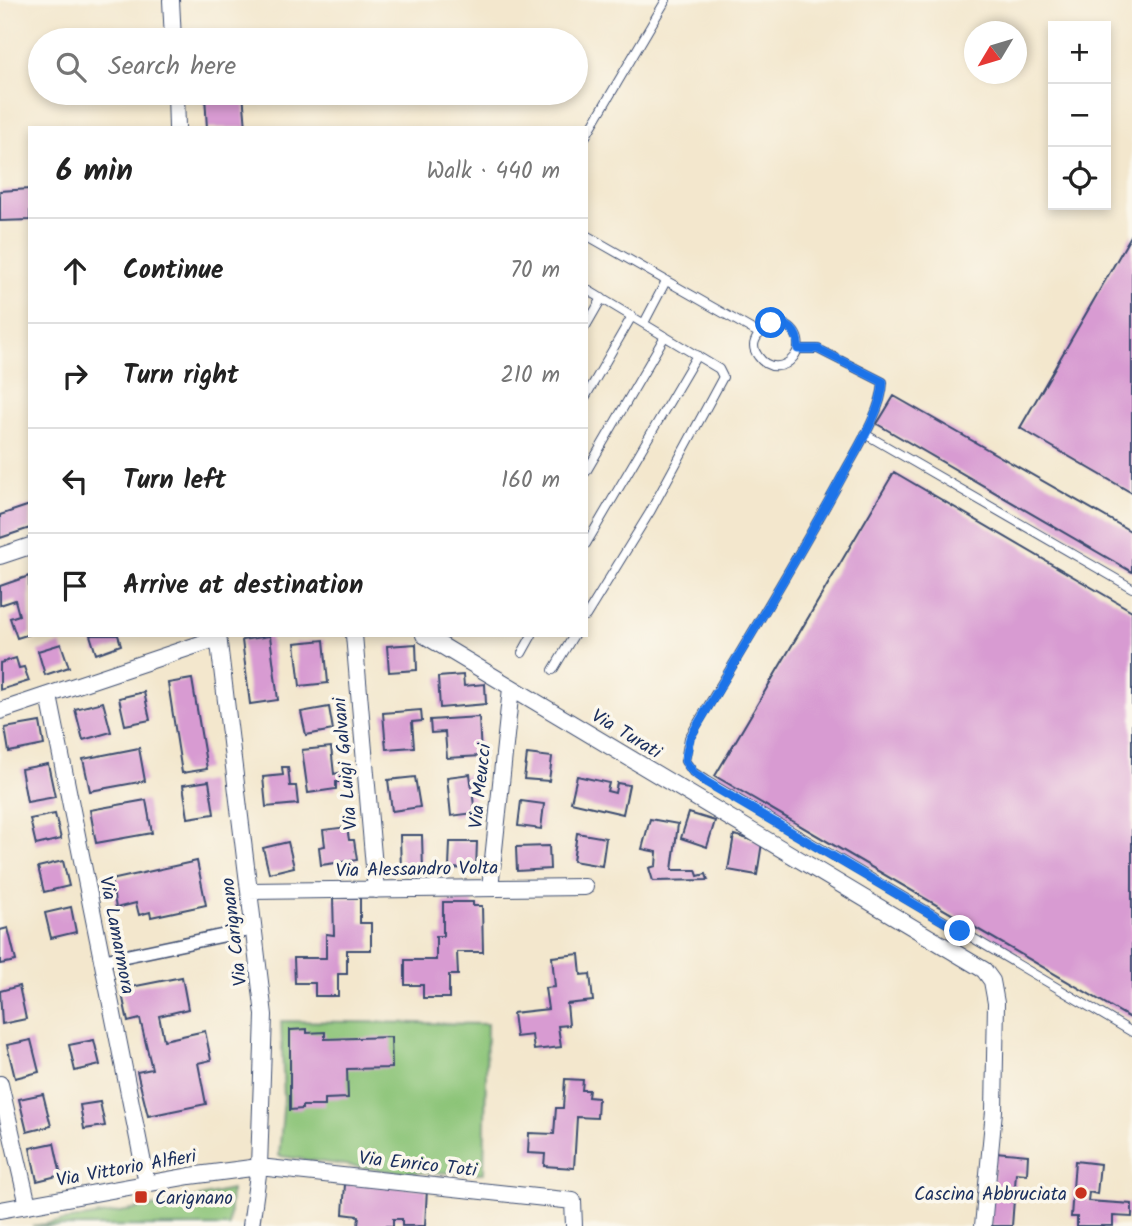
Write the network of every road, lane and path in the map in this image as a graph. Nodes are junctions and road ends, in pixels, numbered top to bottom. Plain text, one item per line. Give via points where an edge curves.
1 (172, 0) edge
2 (666, 0) edge
3 (173, 28) edge
4 (176, 105) edge
5 (177, 126) edge
6 (588, 133) edge
7 (588, 236) edge
8 (666, 281) junction
9 (588, 290) edge
10 (602, 298) junction
11 (632, 316) junction
12 (588, 322) edge
13 (644, 323) junction
14 (760, 334) junction
15 (665, 336) junction
16 (798, 349) junction
17 (697, 355) junction
18 (588, 393) edge
19 (865, 434) junction
20 (588, 469) edge
21 (588, 541) edge
22 (28, 547) edge
23 (0, 556) edge
24 (1132, 588) edge
25 (588, 613) edge
26 (218, 637) edge
27 (354, 637) edge
28 (427, 637) edge
29 (532, 637) edge
30 (573, 637) edge
31 (522, 653) dead end
32 (553, 670) dead end
33 (511, 688) junction
34 (49, 696) junction
35 (0, 711) edge
36 (585, 887) dead end
37 (490, 888) junction
38 (376, 890) junction
39 (249, 891) junction
40 (254, 929) junction
41 (102, 961) junction
42 (1132, 1032) edge
43 (0, 1084) edge
44 (259, 1167) junction
45 (147, 1183) junction
46 (28, 1205) junction
47 (0, 1210) edge
48 (251, 1226) edge
49 (574, 1226) edge
50 (983, 1226) edge

1 - 3 street
2 - 6 lane
4 - 5 street
7 - 8 lane
8 - 13 lane
8 - 14 lane
9 - 10 lane
10 - 11 lane
10 - 12 lane
11 - 13 lane
11 - 18 lane
13 - 15 lane
14 - 16 lane via 763,327 780,322 795,332
14 - 16 lane via 754,342 755,352 768,365 787,364
15 - 17 lane
15 - 20 lane
16 - 19 lane via 818,349 883,382
17 - 21 lane
17 - 25 lane via 719,369 723,377 650,512
19 - 24 lane
19 - 42 lane via 690,738 685,761 706,782
22 - 23 street
26 - 34 street
26 - 39 street, Via Carignano
27 - 38 street, Via Luigi Galvani
28 - 33 street, Via Turati
29 - 31 lane
30 - 32 lane
33 - 37 street, Via Meucci
33 - 50 street, Via Turati via 984,970 992,981 996,1003 994,1111
34 - 35 street
34 - 41 street, Via Lamarmora
36 - 37 street, Via Alessandro Volta
37 - 38 street, Via Alessandro Volta
38 - 39 street, Via Alessandro Volta
39 - 40 street, Via Carignano
40 - 41 street
40 - 44 street, Via Carignano via 264,1015
41 - 45 street, Via Lamarmora
43 - 46 street
44 - 45 street, Via Vittorio Alfieri
44 - 48 street, Via Carignano
44 - 49 street, Via Enrico Toti via 573,1201
45 - 46 street, Via Vittorio Alfieri
46 - 47 street, Via Vittorio Alfieri

